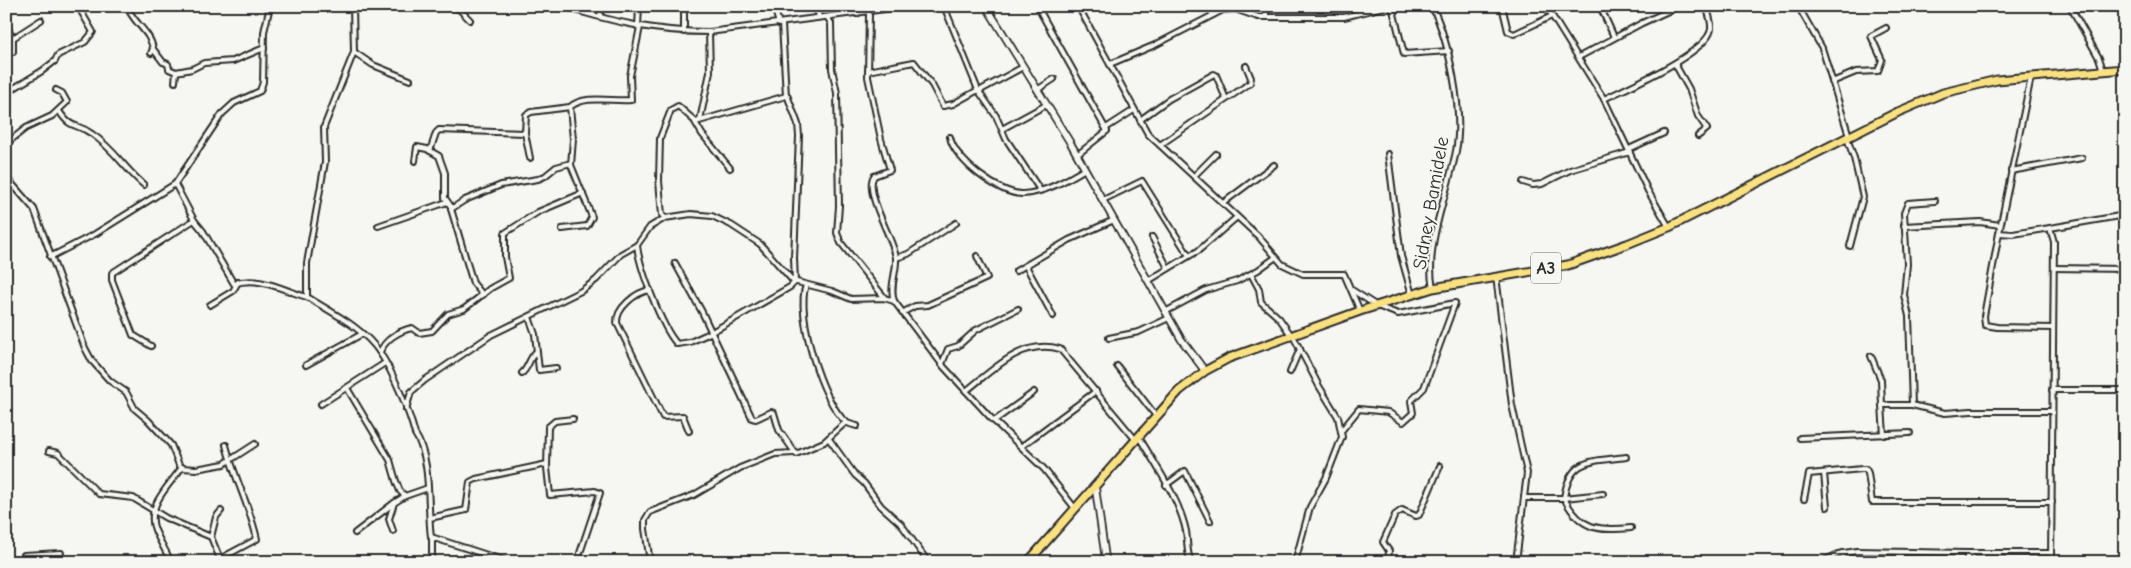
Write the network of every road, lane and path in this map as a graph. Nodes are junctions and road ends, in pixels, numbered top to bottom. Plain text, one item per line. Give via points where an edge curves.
1 (78, 6) edge
2 (127, 6) edge
3 (270, 6) edge
4 (353, 6) edge
5 (447, 6) edge
6 (562, 6) edge
7 (601, 6) edge
8 (639, 6) edge
9 (684, 6) edge
10 (774, 6) edge
11 (816, 6) edge
12 (855, 6) edge
13 (908, 6) edge
14 (944, 6) edge
15 (986, 6) edge
16 (1037, 6) edge
17 (1078, 6) edge
18 (1208, 6) edge
19 (1266, 6) edge
20 (1387, 6) edge
21 (1392, 6) edge
22 (1432, 6) edge
23 (1502, 6) edge
24 (1546, 6) edge
25 (1600, 6) edge
26 (1660, 6) edge
27 (1679, 6) edge
28 (1798, 6) edge
29 (2070, 6) edge
30 (899, 7) edge
31 (1707, 7) edge
32 (1372, 8) edge
33 (1664, 12) junction
34 (869, 13) junction
35 (857, 14) junction
36 (1213, 15) junction
37 (834, 16) junction
38 (1266, 16) junction
39 (1552, 16) junction
40 (600, 17) junction
41 (819, 17) junction
42 (827, 17) junction
43 (41, 20) dead end
44 (470, 20) dead end
45 (6, 22) edge
46 (831, 23) junction
47 (780, 24) junction
48 (639, 27) junction
49 (1886, 28) dead end
50 (684, 32) junction
51 (709, 32) junction
52 (1614, 37) junction
53 (12, 40) junction
54 (264, 48) junction
55 (1449, 51) junction
56 (13, 52) dead end
57 (354, 52) junction
58 (1579, 57) junction
59 (1110, 64) junction
60 (1676, 64) junction
61 (1246, 66) dead end
62 (1023, 68) junction
63 (2125, 69) edge
64 (868, 71) junction
65 (2103, 71) junction
66 (176, 72) junction
67 (2031, 77) junction
68 (1054, 79) dead end
69 (410, 80) dead end
70 (177, 81) dead end
71 (1832, 82) junction
72 (56, 90) dead end
73 (979, 90) junction
74 (1037, 90) junction
75 (6, 92) edge
76 (787, 95) junction
77 (1226, 99) junction
78 (1604, 99) junction
79 (6, 104) edge
80 (1046, 105) junction
81 (570, 108) junction
82 (1134, 110) junction
83 (59, 111) junction
84 (1140, 120) junction
85 (698, 121) junction
86 (1106, 128) junction
87 (1002, 129) junction
88 (525, 133) junction
89 (1664, 134) dead end
90 (1698, 136) dead end
91 (950, 137) dead end
92 (1848, 137) junction
93 (6, 144) edge
94 (1160, 145) junction
95 (1629, 150) junction
96 (430, 151) junction
97 (1216, 154) dead end
98 (1388, 154) dead end
99 (1076, 156) junction
100 (530, 158) dead end
101 (2082, 158) dead end
102 (416, 161) dead end
103 (571, 163) junction
104 (1274, 165) dead end
105 (730, 168) dead end
106 (1085, 169) junction
107 (2011, 171) junction
108 (1194, 176) junction
109 (6, 177) edge
110 (1523, 182) dead end
111 (174, 184) junction
112 (144, 185) dead end
113 (1040, 190) junction
114 (583, 193) junction
115 (1103, 200) junction
116 (1935, 200) dead end
117 (447, 202) junction
118 (1223, 204) junction
119 (452, 208) junction
120 (2125, 215) edge
121 (1237, 217) junction
122 (665, 218) junction
123 (194, 220) junction
124 (1114, 220) junction
125 (956, 223) dead end
126 (2000, 225) junction
127 (378, 226) dead end
128 (1904, 226) junction
129 (1668, 227) junction
130 (2050, 228) junction
131 (562, 229) dead end
132 (1999, 234) junction
133 (1152, 237) dead end
134 (637, 245) junction
135 (1850, 246) dead end
136 (976, 256) dead end
137 (1189, 256) junction
138 (50, 257) junction
139 (1276, 257) junction
140 (896, 258) junction
141 (675, 263) dead end
142 (1026, 266) junction
143 (1168, 268) junction
144 (2054, 268) junction
145 (2125, 269) edge
146 (1016, 271) dead end
147 (1252, 274) junction
148 (1496, 276) junction
149 (1148, 281) junction
150 (238, 282) junction
151 (796, 282) junction
152 (806, 285) junction
153 (1433, 288) junction
154 (650, 290) junction
155 (1352, 290) junction
156 (483, 295) junction
157 (1412, 295) junction
158 (307, 297) junction
159 (884, 298) junction
160 (894, 301) junction
161 (210, 305) dead end
162 (1377, 306) junction
163 (1018, 310) dead end
164 (1360, 311) junction
165 (902, 312) junction
166 (1165, 312) junction
167 (1053, 316) dead end
168 (529, 317) junction
169 (1169, 318) junction
170 (2052, 328) junction
171 (710, 333) junction
172 (362, 334) junction
173 (1291, 334) junction
174 (1109, 338) dead end
175 (151, 346) dead end
176 (1300, 349) junction
177 (380, 352) junction
178 (536, 352) junction
179 (1871, 356) dead end
180 (385, 363) junction
181 (942, 364) junction
182 (306, 365) dead end
183 (1116, 366) dead end
184 (556, 368) dead end
185 (1205, 371) junction
186 (1290, 372) dead end
187 (522, 373) dead end
188 (347, 388) junction
189 (2052, 390) junction
190 (2125, 390) edge
191 (1096, 391) junction
192 (966, 392) junction
193 (1034, 392) dead end
194 (321, 404) dead end
195 (1882, 405) junction
196 (1912, 405) junction
197 (406, 409) junction
198 (2052, 411) junction
199 (1156, 416) junction
200 (573, 419) dead end
201 (994, 421) junction
202 (846, 422) junction
203 (857, 426) dead end
204 (1342, 430) junction
205 (689, 431) dead end
206 (1910, 433) dead end
207 (1884, 435) junction
208 (1136, 437) junction
209 (1800, 438) dead end
210 (829, 439) junction
211 (255, 444) dead end
212 (226, 445) dead end
213 (1022, 446) junction
214 (49, 451) dead end
215 (794, 453) junction
216 (1626, 457) dead end
217 (230, 460) junction
218 (547, 464) junction
219 (1440, 466) dead end
220 (182, 467) junction
221 (1824, 473) junction
222 (1094, 484) junction
223 (1166, 485) junction
224 (428, 488) junction
225 (1603, 494) dead end
226 (405, 496) junction
227 (1524, 498) junction
228 (1564, 498) junction
229 (1804, 499) dead end
230 (2052, 502) junction
231 (394, 503) junction
232 (1827, 506) dead end
233 (1074, 507) junction
234 (154, 511) junction
235 (222, 511) dead end
236 (383, 513) junction
237 (430, 518) junction
238 (389, 519) junction
239 (1210, 521) dead end
240 (1631, 528) dead end
241 (393, 531) dead end
242 (355, 533) dead end
243 (211, 538) junction
244 (432, 538) junction
245 (61, 553) dead end
246 (1842, 553) junction
247 (1967, 553) junction
248 (2050, 553) junction
249 (220, 559) junction
250 (492, 559) edge
251 (1823, 561) edge
252 (2125, 561) edge
253 (23, 562) edge
254 (171, 562) edge
255 (214, 562) edge
256 (432, 562) edge
257 (509, 562) edge
258 (577, 562) edge
259 (650, 562) edge
260 (928, 562) edge
261 (1028, 562) edge
262 (1106, 562) edge
263 (1191, 562) edge
264 (1295, 562) edge
265 (1388, 562) edge
266 (1516, 562) edge
267 (1845, 562) edge
268 (1967, 562) edge
269 (2051, 562) edge
270 (2111, 562) edge

1 - 75 street via 93,32 89,38 58,55 42,71
2 - 66 street via 152,43 152,51
3 - 54 street
4 - 57 street
5 - 44 street via 459,9
6 - 40 street
7 - 40 street
8 - 48 street
9 - 50 street
10 - 47 street
11 - 41 street
12 - 35 street
13 - 30 street
14 - 73 street
15 - 62 street
16 - 86 street
17 - 59 street
18 - 36 street
19 - 38 street
20 - 32 street
21 - 55 street via 1404,54
22 - 55 street, Sidney Bamidele
23 - 39 street via 1508,31 1514,34
24 - 39 street
25 - 52 street
26 - 33 street
27 - 33 street
28 - 71 street via 1822,48
29 - 65 street
30 - 34 street
31 - 60 street via 1712,28 1708,39
32 - 38 street via 1344,18
33 - 52 street
34 - 35 street
34 - 64 street
35 - 37 street
36 - 38 street via 1235,9 1258,17
36 - 59 street
37 - 42 street
37 - 46 street
39 - 58 street
40 - 48 street
41 - 42 street
41 - 47 street
42 - 46 street
43 - 53 street
45 - 53 street
46 - 159 street via 832,69 837,93 837,232 841,243
47 - 51 street
47 - 76 street
48 - 50 street
48 - 81 street via 630,76 631,100 595,100 574,104
49 - 71 street via 1871,36 1882,60 1878,71 1856,72
50 - 51 street
51 - 85 street via 710,72
52 - 58 street
53 - 56 street
54 - 66 street via 233,61 204,63
54 - 111 street via 260,91 234,102 222,114
55 - 153 street, Sidney Bamidele via 1458,136 1432,260
57 - 69 street via 373,65
57 - 158 street via 324,127 325,162 306,263
58 - 78 street
59 - 82 street
60 - 78 street
60 - 90 street via 1698,116 1707,129
61 - 77 street via 1250,83
62 - 73 street
62 - 74 street
63 - 65 highway, A3
64 - 73 street via 914,62 932,84 943,106
64 - 140 street via 890,170 874,176 872,186
65 - 67 highway, A3
66 - 70 street
67 - 92 highway, A3 via 1966,86 1943,93
67 - 107 street
68 - 74 street
71 - 92 street
72 - 83 street via 67,102
73 - 87 street
74 - 80 street
75 - 79 street via 9,103
76 - 85 street
76 - 151 street via 799,136
77 - 84 street via 1214,74
77 - 94 street
78 - 95 street
80 - 87 street
80 - 99 street
81 - 88 street via 531,112 526,116
81 - 103 street
82 - 84 street
82 - 86 street
83 - 93 street via 26,128
83 - 112 street via 68,124 92,133 107,144 120,163
84 - 94 street
85 - 105 street via 702,134
85 - 122 street via 674,107 660,135 659,181
86 - 99 street via 1107,131
87 - 113 street
88 - 96 street via 439,130
88 - 100 street
89 - 95 street
91 - 113 street via 972,170 1014,193
92 - 129 highway, A3
92 - 135 street via 1863,197
94 - 108 street
95 - 110 street via 1570,170 1542,184
95 - 129 street
96 - 102 street via 417,147
96 - 117 street via 442,160
97 - 108 street
98 - 157 street via 1401,256
99 - 106 street
101 - 107 street
103 - 114 street
103 - 119 street via 538,179 502,185
104 - 118 street
106 - 113 street
106 - 115 street
107 - 126 street
108 - 118 street
109 - 138 street via 34,209
111 - 123 street
111 - 138 street via 102,230
114 - 131 street via 591,214 589,224
114 - 156 street via 538,212 505,233 509,278
115 - 124 street
115 - 137 street via 1142,181
116 - 128 street via 1908,204
117 - 119 street
117 - 127 street
118 - 121 street
119 - 156 street via 473,283
120 - 130 street
121 - 137 street
121 - 139 street
122 - 134 street via 650,228
122 - 151 street via 700,214 731,225 763,246 788,277
123 - 150 street via 234,284
123 - 175 street via 112,274 133,335
124 - 142 street via 1069,240
124 - 149 street
125 - 140 street via 908,254
126 - 128 street via 1980,222
126 - 132 street
128 - 196 street via 1907,264 1904,296 1909,316
129 - 148 highway, A3 via 1568,265
130 - 132 street
130 - 144 street via 2055,250
132 - 170 street via 1985,324
133 - 143 street
134 - 154 street
134 - 168 street via 621,254 581,291
136 - 165 street via 987,278 928,305
137 - 143 street
138 - 220 street via 92,362 126,392 135,409 170,445
139 - 147 street
139 - 155 street via 1282,264 1303,274 1343,273
140 - 160 street
141 - 171 street
142 - 146 street
142 - 167 street
143 - 149 street
144 - 145 street
144 - 170 street
147 - 166 street via 1206,290
147 - 173 street via 1261,302
148 - 153 highway, A3
148 - 227 street via 1512,405 1526,468
149 - 166 street
150 - 158 street via 280,287
150 - 161 street via 233,291
151 - 152 street
151 - 171 street via 779,295
152 - 159 street via 851,299
152 - 202 street via 808,337 815,365 825,390
153 - 157 highway, A3
154 - 171 street via 676,344
154 - 205 street via 642,291 625,306 617,323 663,417 683,416
155 - 162 street
155 - 164 street
156 - 177 street via 464,309 448,314 432,330 419,333 412,328 395,336 383,344
157 - 162 highway, A3
158 - 172 street
159 - 160 street
160 - 165 street
162 - 164 highway, A3
162 - 204 street via 1398,314 1455,303 1424,388 1411,401 1413,413 1403,422 1388,412 1359,409
163 - 181 street via 976,330 958,346 948,349
164 - 173 highway, A3
165 - 181 street
166 - 169 street
168 - 178 street via 535,334
168 - 197 street via 491,335 425,380 411,392
169 - 174 street via 1139,332
169 - 185 street
170 - 189 street
171 - 215 street via 749,415 756,419 774,413 779,430
172 - 177 street
172 - 182 street
173 - 176 street
173 - 185 highway, A3 via 1228,358
176 - 186 street
176 - 204 street
177 - 180 street
178 - 184 street via 539,370
178 - 187 street
179 - 195 street via 1881,380
180 - 188 street
180 - 197 street
181 - 192 street
183 - 199 street
185 - 199 highway, A3 via 1179,391
188 - 194 street
188 - 226 street via 390,460 396,482
189 - 190 street
189 - 198 street
191 - 192 street via 1060,349 1044,346 1018,352
191 - 208 street
191 - 213 street
192 - 201 street
193 - 201 street
195 - 196 street
195 - 207 street
196 - 198 street via 1945,413
197 - 224 street via 423,448
198 - 230 street
199 - 208 highway, A3
200 - 218 street via 555,421 548,427
201 - 213 street
202 - 203 street
202 - 210 street
204 - 264 street via 1342,440 1313,500
206 - 207 street
207 - 209 street
208 - 222 highway, A3
208 - 223 street
210 - 215 street via 806,451
210 - 260 street via 881,506 901,524
211 - 217 street
212 - 217 street
213 - 233 street
214 - 234 street via 58,454 99,494 133,498
215 - 259 street via 775,454 740,468 700,492 650,512 645,520
216 - 228 street via 1595,460 1576,468 1570,475
217 - 220 street via 196,469
217 - 249 street via 253,520 257,540
218 - 237 street via 476,479 470,482 466,510
218 - 258 street via 550,495 600,493
219 - 265 street via 1419,515 1402,510 1395,515 1382,542 1389,552
220 - 234 street via 158,497
221 - 229 street via 1809,474
221 - 230 street via 1866,469 1872,502
221 - 232 street
222 - 233 highway, A3
222 - 262 street
223 - 239 street via 1185,471
223 - 263 street via 1186,532 1186,550
224 - 226 street
224 - 237 street
225 - 228 street
226 - 231 street
227 - 228 street
227 - 266 street
228 - 240 street via 1575,518 1590,526
230 - 248 street
231 - 236 street
231 - 238 street
233 - 261 highway, A3
234 - 243 street
234 - 254 street via 154,529
235 - 243 street via 216,517
236 - 238 street
236 - 242 street
237 - 244 street
238 - 241 street
243 - 249 street
244 - 250 street
244 - 256 street
245 - 253 street via 24,555
246 - 247 street
246 - 251 street
246 - 267 street
247 - 248 street
247 - 268 street
248 - 269 street
249 - 255 street
250 - 257 street
252 - 270 street

